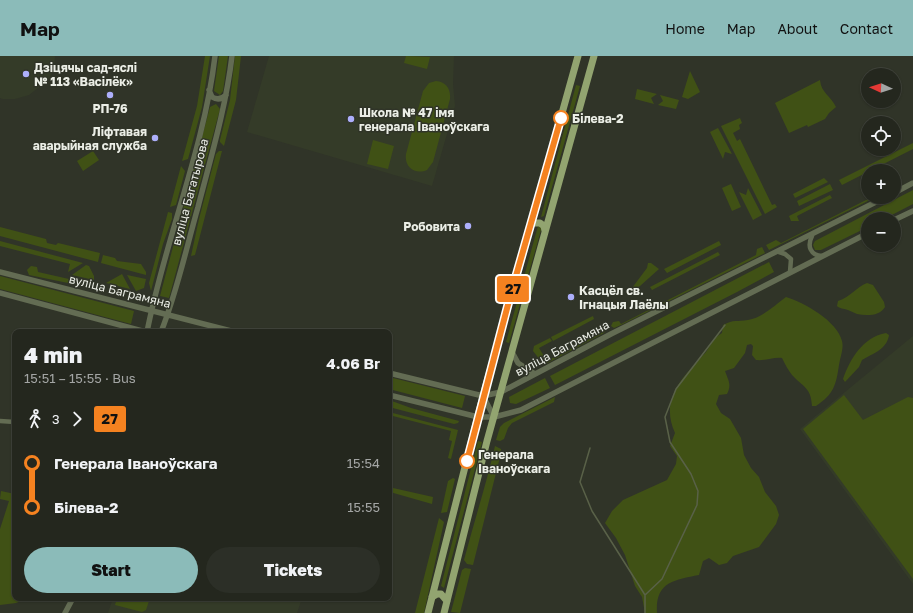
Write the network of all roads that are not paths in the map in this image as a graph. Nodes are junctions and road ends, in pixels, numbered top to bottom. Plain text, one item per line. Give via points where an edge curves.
1 (215, 56) edge
2 (232, 56) edge
3 (578, 56) edge
4 (594, 56) edge
5 (209, 89) junction
6 (227, 93) junction
7 (206, 106) junction
8 (223, 110) junction
9 (913, 183) edge
10 (901, 189) edge
11 (873, 204) edge
12 (535, 211) junction
13 (913, 211) edge
14 (549, 215) junction
15 (901, 217) edge
16 (530, 227) junction
17 (545, 231) junction
18 (812, 236) junction
19 (861, 236) edge
20 (779, 252) junction
21 (822, 256) junction
22 (790, 272) junction
23 (2, 273) edge
24 (0, 293) edge
25 (151, 310) junction
26 (168, 314) junction
27 (136, 329) edge
28 (148, 329) edge
29 (162, 329) edge
30 (224, 329) edge
31 (512, 352) junction
32 (392, 374) edge
33 (535, 374) junction
34 (502, 392) junction
35 (392, 396) edge
36 (483, 396) junction
37 (478, 417) junction
38 (494, 417) junction
39 (0, 421) edge
40 (12, 422) edge
41 (436, 583) junction
42 (451, 586) junction
43 (432, 598) junction
44 (71, 601) edge
45 (447, 601) junction
46 (65, 613) edge
47 (428, 613) edge
48 (444, 613) edge

1 - 5 street, вуліца Багатырова
2 - 6 street, вуліца Багатырова
3 - 12 main road
4 - 14 main road
5 - 6 street via 210,94 217,99
5 - 7 street, вуліца Багатырова
6 - 8 street, вуліца Багатырова
7 - 8 street via 216,102
7 - 25 street, вуліца Багатырова
8 - 26 street, вуліца Багатырова
9 - 10 street
11 - 18 street, вуліца Баграмяна
12 - 14 main road via 536,217 541,220 545,220
12 - 16 main road
13 - 15 street
14 - 17 main road
16 - 17 main road via 533,223 540,223
16 - 36 main road
17 - 31 main road
18 - 20 street, вуліца Баграмяна
18 - 21 street via 809,241 810,250 813,254
19 - 21 street
20 - 22 street via 791,259
20 - 33 street, вуліца Баграмяна
21 - 22 street
22 - 38 street via 521,410
23 - 25 street, вуліца Баграмяна
24 - 27 street
25 - 26 street, вуліца Баграмяна
25 - 28 street, вуліца Багатырова
26 - 29 street, вуліца Багатырова
26 - 30 street, вуліца Баграмяна
31 - 33 street via 518,363
31 - 34 main road
32 - 36 street, вуліца Баграмяна
33 - 34 street, вуліца Баграмяна
34 - 36 street, вуліца Баграмяна
34 - 38 main road
35 - 37 street
36 - 37 main road
36 - 38 street
37 - 38 street
37 - 41 main road
38 - 42 main road
39 - 40 street
41 - 42 main road via 442,591
41 - 43 main road
42 - 45 main road
43 - 45 main road via 442,594
43 - 47 main road
44 - 46 street
45 - 48 main road

